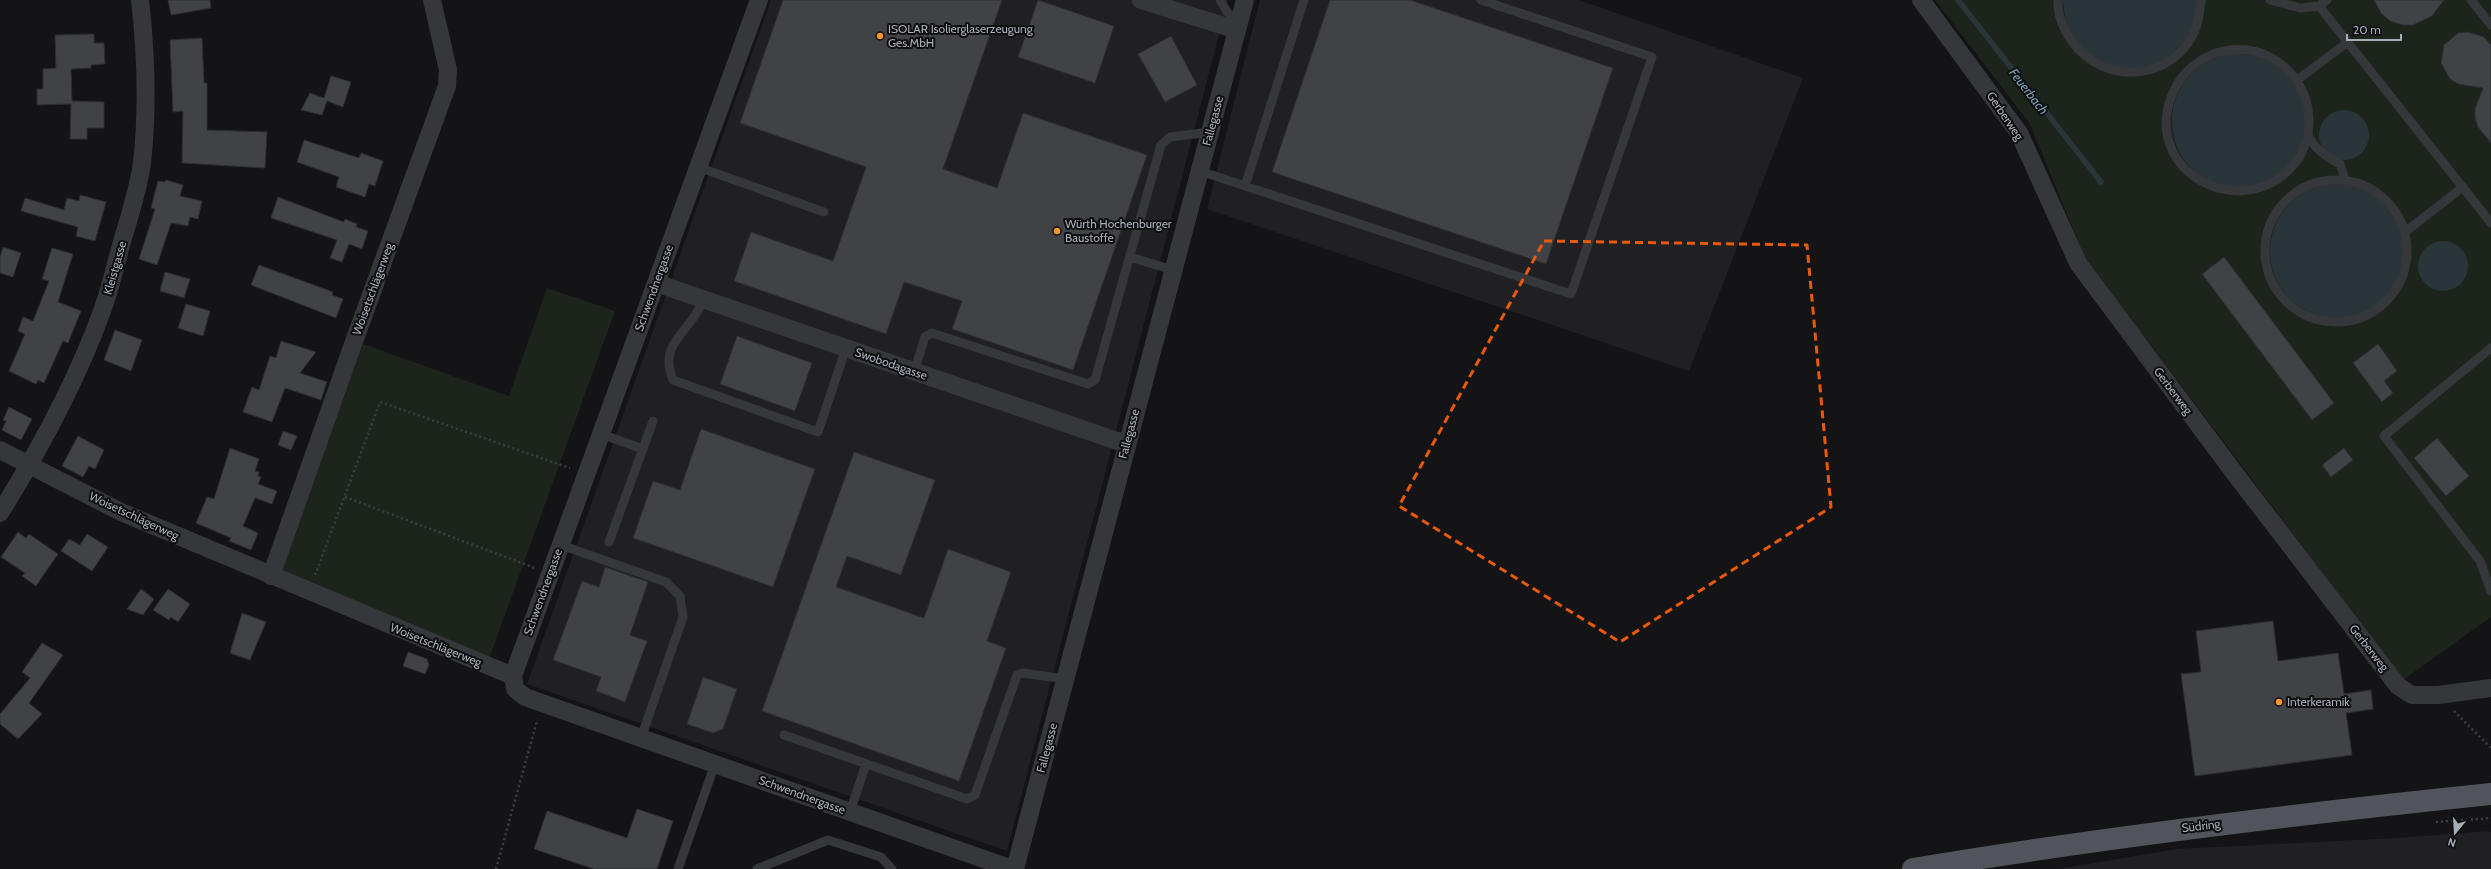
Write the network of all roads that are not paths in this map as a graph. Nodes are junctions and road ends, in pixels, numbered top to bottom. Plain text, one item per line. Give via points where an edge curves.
1 (140, 0) edge
2 (432, 0) edge
3 (759, 0) edge
4 (1141, 0) edge
5 (1220, 0) edge
6 (1245, 0) edge
7 (1304, 0) edge
8 (1481, 0) edge
9 (1921, 0) edge
10 (2058, 0) edge
11 (2201, 0) edge
12 (2270, 0) edge
13 (2327, 0) edge
14 (2470, 0) edge
15 (2320, 6) junction
16 (2491, 25) edge
17 (1237, 30) junction
18 (2348, 42) junction
19 (2179, 53) junction
20 (2191, 66) junction
21 (2296, 80) junction
22 (1210, 132) junction
23 (2308, 136) junction
24 (698, 167) junction
25 (1200, 171) junction
26 (2345, 180) junction
27 (1245, 186) junction
28 (2463, 187) junction
29 (824, 212) dead end
30 (2491, 222) edge
31 (2405, 232) junction
32 (1130, 257) junction
33 (1173, 270) junction
34 (656, 284) junction
35 (702, 300) junction
36 (846, 348) junction
37 (2491, 348) edge
38 (914, 372) junction
39 (653, 421) dead end
40 (601, 434) junction
41 (1126, 444) junction
42 (0, 450) edge
43 (643, 450) junction
44 (30, 465) junction
45 (0, 513) edge
46 (609, 542) dead end
47 (560, 545) junction
48 (271, 576) junction
49 (2491, 591) edge
50 (512, 676) junction
51 (1065, 679) junction
52 (2491, 688) edge
53 (784, 735) dead end
54 (641, 738) junction
55 (715, 764) junction
56 (866, 764) junction
57 (2491, 794) edge
58 (850, 812) junction
59 (678, 869) edge
60 (757, 869) edge
61 (892, 869) edge
62 (1012, 869) edge
63 (1015, 869) edge
64 (1913, 869) edge

1 - 44 street, Kleistgasse via 144,54 144,122 142,163 136,193 103,310 64,400
2 - 48 street, Woisetschlägerweg via 448,70 448,86 358,329
3 - 24 street, Schwendnergasse
4 - 17 street
5 - 17 lane
6 - 17 street, Fallegasse
7 - 27 lane
8 - 27 lane via 1652,57 1571,294
9 - 52 street, Gerberweg via 2019,133 2078,263 2398,686 2412,694 2438,695
10 - 19 lane via 2062,25 2071,44 2086,59 2106,69 2126,73 2148,71 2168,62
11 - 19 lane via 2200,17 2194,34
12 - 15 lane via 2300,8
13 - 15 lane
14 - 16 lane
15 - 18 lane
17 - 22 street, Fallegasse
18 - 21 lane
18 - 28 lane
19 - 20 lane
20 - 21 lane via 2208,55 2227,50 2247,50 2266,55 2283,65
20 - 23 lane via 2176,83 2168,104 2166,126 2172,148 2183,167 2201,182 2222,190 2244,192 2266,186 2285,174 2300,157
21 - 23 lane via 2308,107
22 - 25 street, Fallegasse
22 - 32 lane via 1164,140
23 - 26 lane via 2321,152 2340,164
24 - 29 lane
24 - 34 street, Schwendnergasse
25 - 27 lane
25 - 33 street, Fallegasse
26 - 31 lane via 2365,186 2383,197 2397,213
26 - 31 lane via 2322,181 2301,189 2283,203 2270,222 2265,244 2266,267 2275,288 2289,306 2309,318 2331,323 2354,321 2375,312 2392,296 2403,277 2408,254
28 - 30 lane
28 - 31 lane
32 - 33 lane
32 - 38 lane via 1095,380 1092,382 1088,384 932,333 925,337
33 - 41 street, Fallegasse
34 - 35 street, Swobodagasse
34 - 40 street, Schwendnergasse
35 - 36 street, Swobodagasse
35 - 36 lane via 699,312 671,346 667,367 673,380 818,432
36 - 38 street, Swobodagasse
37 - 49 lane via 2384,436 2480,560
38 - 41 street, Swobodagasse
39 - 43 lane
40 - 43 lane
40 - 47 street, Schwendnergasse
41 - 51 street, Fallegasse
42 - 44 street, Woisetschlägerweg
43 - 46 lane
44 - 45 street, Kleistgasse
44 - 48 street, Woisetschlägerweg via 121,512
47 - 50 street, Schwendnergasse
47 - 54 lane via 666,582 680,596 683,617
48 - 50 street, Woisetschlägerweg
50 - 54 street, Schwendnergasse via 515,689 525,697
51 - 56 lane via 1023,673 1017,675 972,798 967,799
51 - 63 street, Fallegasse
53 - 56 lane
54 - 55 street, Schwendnergasse
55 - 58 street, Schwendnergasse
55 - 59 lane
56 - 58 lane
57 - 64 main road, Südring via 2198,826 2036,848
58 - 62 street, Schwendnergasse
60 - 61 lane via 828,840 881,857

